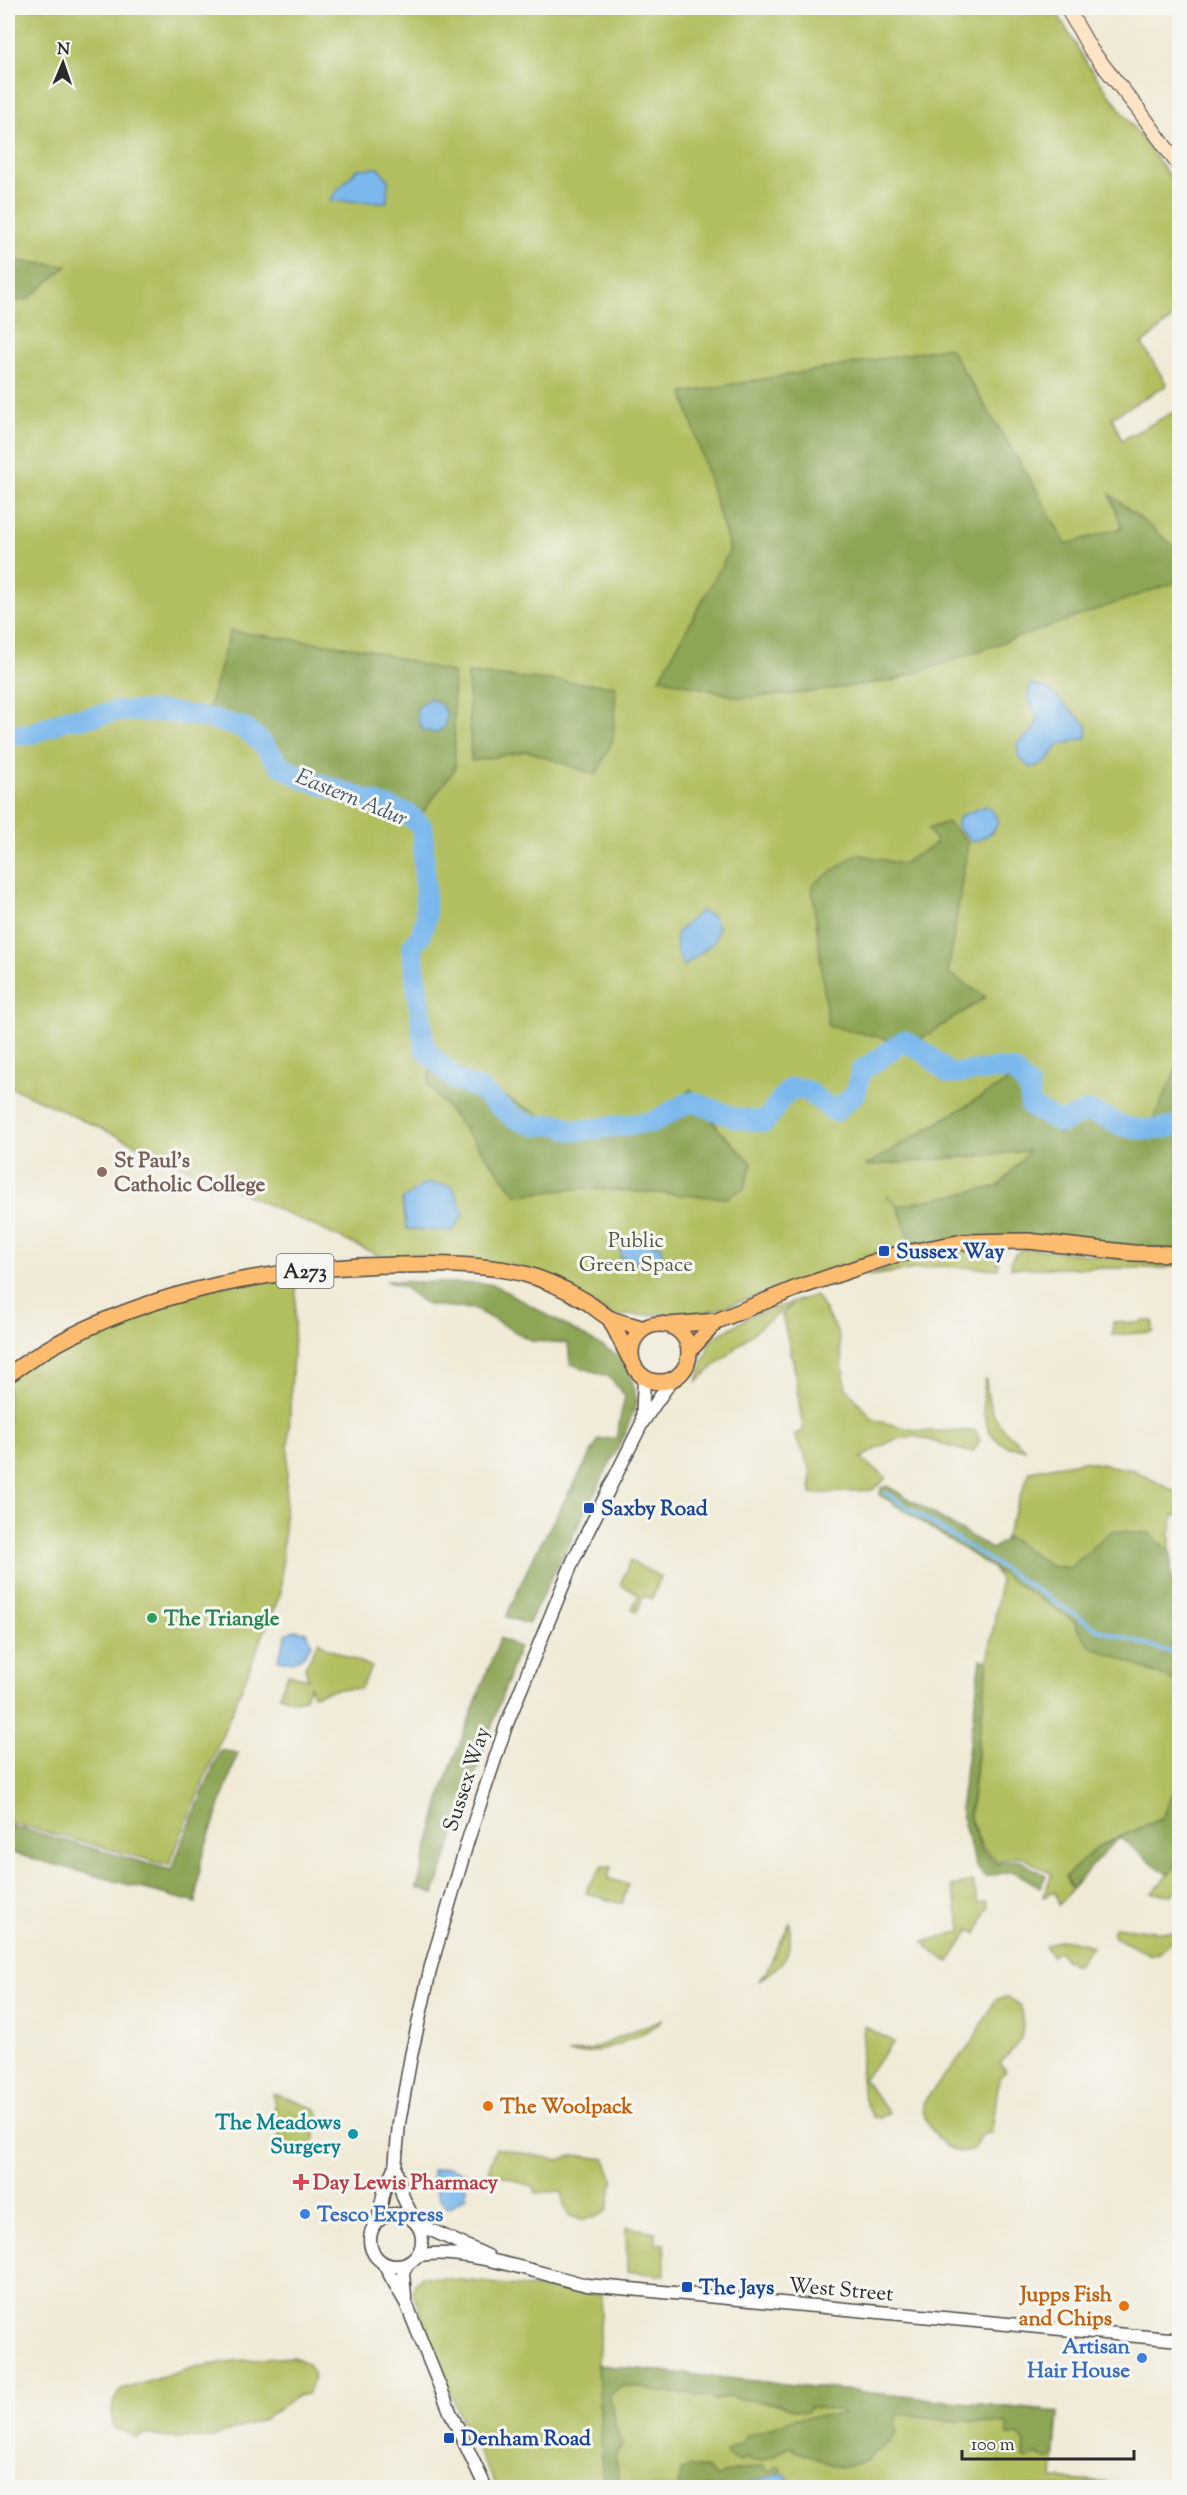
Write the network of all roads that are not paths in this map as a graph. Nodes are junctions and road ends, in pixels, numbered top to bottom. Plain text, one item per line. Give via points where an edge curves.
1 (1066, 8) edge
2 (1179, 167) edge
3 (1179, 1254) edge
4 (610, 1319) junction
5 (717, 1321) junction
6 (669, 1325) junction
7 (644, 1329) junction
8 (689, 1351) junction
9 (631, 1360) junction
10 (8, 1375) edge
11 (644, 1379) junction
12 (671, 1381) junction
13 (642, 1423) junction
14 (395, 2168) junction
15 (378, 2220) junction
16 (416, 2222) junction
17 (413, 2260) junction
18 (383, 2263) junction
19 (502, 2263) junction
20 (406, 2303) junction
21 (1179, 2340) edge
22 (486, 2487) edge

1 - 2 main road via 1090,50
3 - 5 main road via 1028,1241 963,1242 895,1255 797,1288
4 - 7 main road, A273
4 - 9 main road, A273
4 - 10 main road, A273 via 561,1287 512,1271 448,1264 359,1266 245,1279 178,1295 97,1324 50,1347
5 - 6 main road
5 - 8 main road
6 - 7 main road
6 - 8 main road via 683,1335
7 - 9 main road via 632,1342
8 - 12 main road via 685,1369
9 - 11 main road
11 - 12 main road
11 - 13 street, Sussex Way
12 - 13 street, Sussex Way
13 - 14 street, Sussex Way via 569,1572 506,1726 468,1840 417,2026
14 - 15 street, Sussex Way via 384,2191
14 - 16 street, Sussex Way via 403,2197
15 - 16 street via 395,2213
15 - 18 street via 370,2232 370,2243 374,2255
16 - 17 street via 423,2240
16 - 19 street, West Street
17 - 18 street via 395,2266
17 - 19 street, West Street via 445,2253
17 - 20 street via 403,2274
18 - 20 street
19 - 21 street, West Street via 587,2285
20 - 22 street

